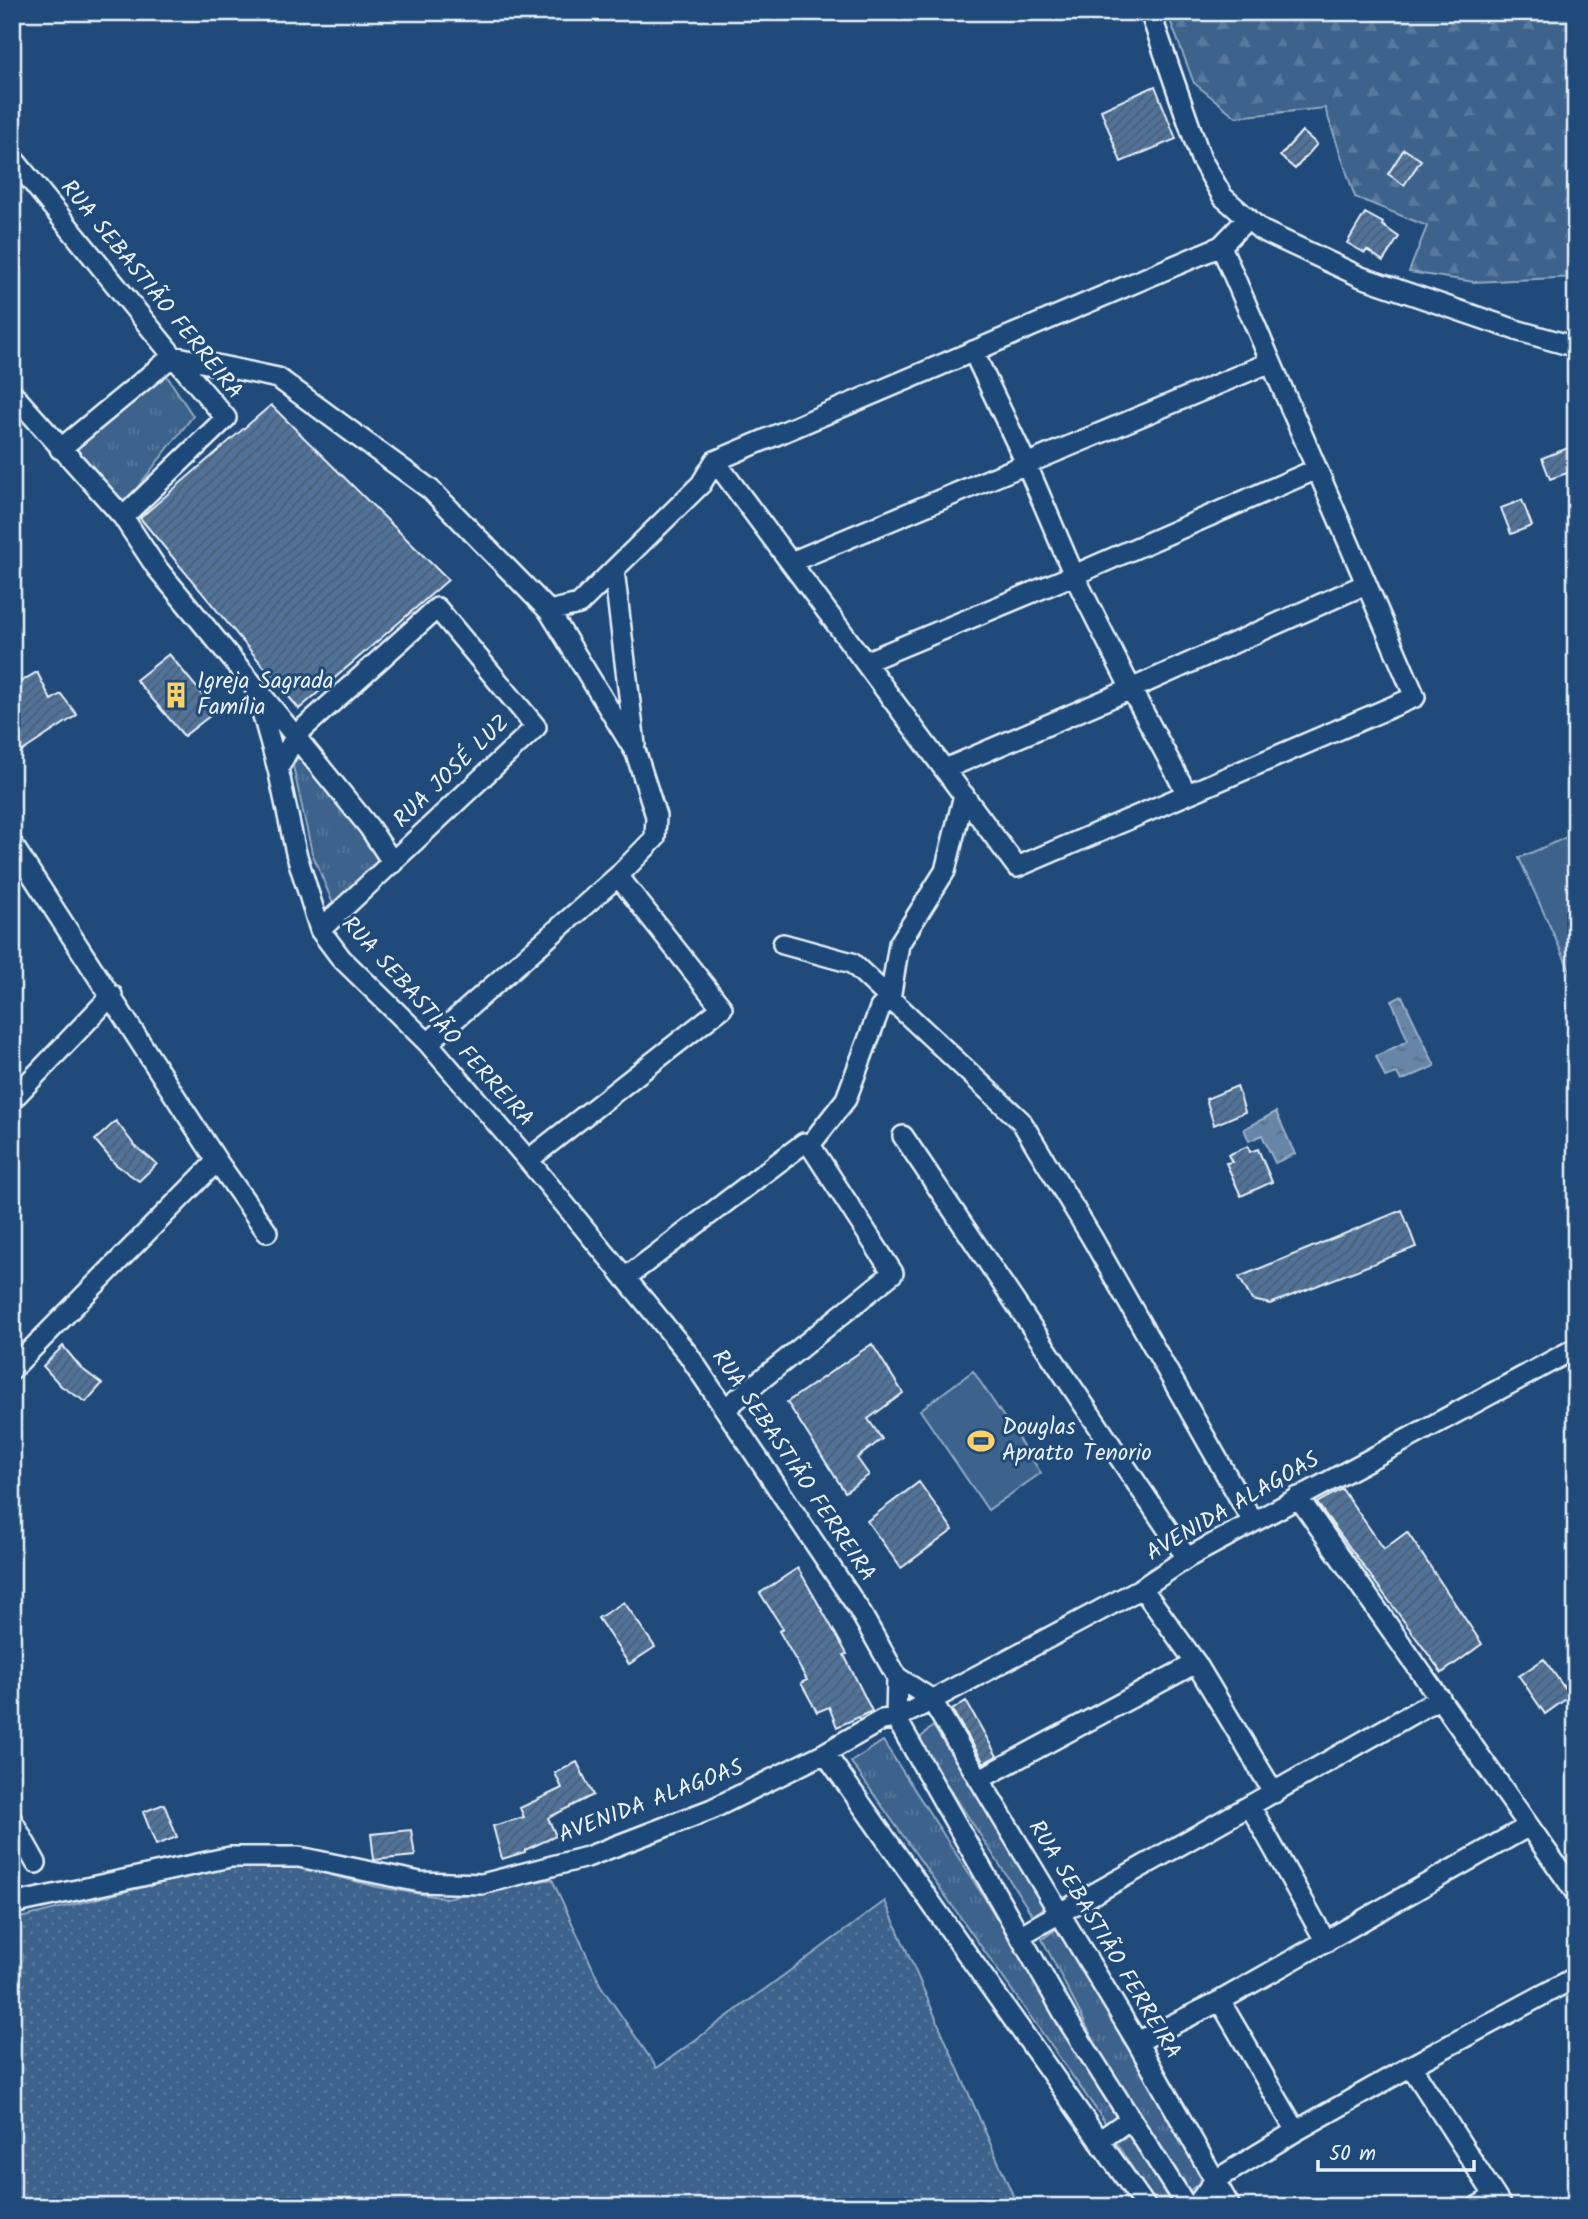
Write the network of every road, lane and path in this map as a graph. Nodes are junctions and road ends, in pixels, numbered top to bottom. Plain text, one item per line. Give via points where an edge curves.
1 (1150, 12) edge
2 (12, 157) edge
3 (1248, 218) junction
4 (1221, 246) junction
5 (1576, 347) edge
6 (973, 352) junction
7 (173, 356) junction
8 (1271, 362) junction
9 (12, 393) edge
10 (60, 449) junction
11 (715, 461) junction
12 (1026, 463) junction
13 (1317, 469) junction
14 (123, 517) junction
15 (791, 562) junction
16 (614, 570) junction
17 (1074, 575) junction
18 (1366, 584) junction
19 (549, 611) junction
20 (864, 662) junction
21 (255, 687) junction
22 (1131, 689) junction
23 (296, 735) junction
24 (636, 753) junction
25 (278, 769) junction
26 (945, 769) junction
27 (1187, 794) junction
28 (964, 795) junction
29 (12, 844) edge
30 (393, 863) junction
31 (618, 876) junction
32 (320, 930) junction
33 (783, 944) dead end
34 (112, 996) junction
35 (890, 999) junction
36 (428, 1043) junction
37 (12, 1100) edge
38 (903, 1136) dead end
39 (808, 1143) junction
40 (528, 1160) junction
41 (217, 1161) junction
42 (267, 1232) dead end
43 (625, 1278) junction
44 (1576, 1348) edge
45 (12, 1369) edge
46 (726, 1408) junction
47 (1298, 1497) junction
48 (1253, 1522) junction
49 (1187, 1558) junction
50 (1142, 1588) junction
51 (1196, 1663) junction
52 (897, 1677) junction
53 (1440, 1698) junction
54 (923, 1704) junction
55 (889, 1719) junction
56 (825, 1753) junction
57 (980, 1779) junction
58 (1274, 1793) junction
59 (1250, 1806) junction
60 (12, 1820) edge
61 (1529, 1826) junction
62 (36, 1863) dead end
63 (1576, 1893) edge
64 (12, 1903) edge
65 (1059, 1912) junction
66 (1021, 1935) junction
67 (1326, 1942) junction
68 (1576, 1977) edge
69 (1220, 2001) junction
70 (1137, 2042) junction
71 (1410, 2066) junction
72 (1130, 2119) junction
73 (1296, 2131) junction
74 (1099, 2141) junction
75 (1214, 2181) junction
76 (1498, 2202) edge
77 (1146, 2207) edge
78 (1187, 2207) edge
79 (1195, 2207) edge
80 (1230, 2207) edge
81 (1476, 2207) edge

1 - 3 street via 1200,159 1223,197
2 - 7 street, RUA SEBASTIÃO FERREIRA
3 - 4 street
3 - 5 street via 1261,230 1361,277
4 - 6 street
4 - 8 street
6 - 11 street
6 - 12 street
7 - 10 street
7 - 14 street, RUA SEBASTIÃO FERREIRA via 226,418
7 - 19 street via 278,378 430,490
8 - 12 street
8 - 13 street
9 - 10 street
10 - 14 street
11 - 15 street
11 - 16 street via 701,484
12 - 15 street
12 - 17 street
13 - 17 street
13 - 18 street
14 - 21 street, RUA SEBASTIÃO FERREIRA via 156,568
15 - 20 street
16 - 19 street via 579,604
16 - 24 street
17 - 20 street
17 - 22 street
18 - 22 street
18 - 27 street via 1415,697
19 - 24 street
20 - 26 street
21 - 23 street
21 - 25 street, RUA SEBASTIÃO FERREIRA
22 - 26 street
22 - 27 street
23 - 25 street
23 - 30 street
23 - 30 street, RUA JOSÉ LUZ via 437,608 536,727
24 - 31 street via 656,816 655,838
25 - 32 street, RUA SEBASTIÃO FERREIRA via 296,853
26 - 28 street
27 - 28 street via 1017,867
28 - 35 street via 945,871 899,944
29 - 34 street
30 - 32 street, RUA JOSÉ LUZ
31 - 36 street
31 - 40 street via 722,1008
32 - 36 street, RUA SEBASTIÃO FERREIRA via 341,958
33 - 35 street via 852,962
34 - 37 street
34 - 41 street
35 - 39 street via 880,1008 846,1099
35 - 48 street via 1021,1121
36 - 40 street, RUA SEBASTIÃO FERREIRA
38 - 49 street
39 - 43 street
39 - 46 street via 893,1273
40 - 43 street, RUA SEBASTIÃO FERREIRA
41 - 42 street
41 - 45 street
43 - 46 street, RUA SEBASTIÃO FERREIRA
44 - 47 street, AVENIDA ALAGOAS
46 - 52 street, RUA SEBASTIÃO FERREIRA via 859,1608
47 - 48 street, AVENIDA ALAGOAS
47 - 53 street
48 - 49 street, AVENIDA ALAGOAS
49 - 50 street, AVENIDA ALAGOAS
50 - 51 street
50 - 54 street, AVENIDA ALAGOAS
51 - 57 street
51 - 58 street
52 - 54 street, RUA SEBASTIÃO FERREIRA
52 - 55 street
53 - 58 street
53 - 61 street
54 - 55 street, AVENIDA ALAGOAS
54 - 57 street, RUA SEBASTIÃO FERREIRA
55 - 56 street, AVENIDA ALAGOAS
55 - 66 street
56 - 64 street, AVENIDA ALAGOAS via 662,1829 587,1857 482,1884 420,1882 299,1857 230,1857
56 - 74 street
57 - 65 street, RUA SEBASTIÃO FERREIRA
58 - 59 street
59 - 65 street
59 - 67 street
60 - 62 street
61 - 63 street
61 - 67 street
65 - 66 street
65 - 70 street, RUA SEBASTIÃO FERREIRA
66 - 72 street
67 - 69 street
68 - 71 street
69 - 70 street
69 - 73 street
70 - 75 street, RUA SEBASTIÃO FERREIRA
71 - 73 street
71 - 76 street
72 - 74 street
72 - 78 street
73 - 75 street
74 - 77 street
75 - 79 street
75 - 80 street, RUA SEBASTIÃO FERREIRA
76 - 81 street

